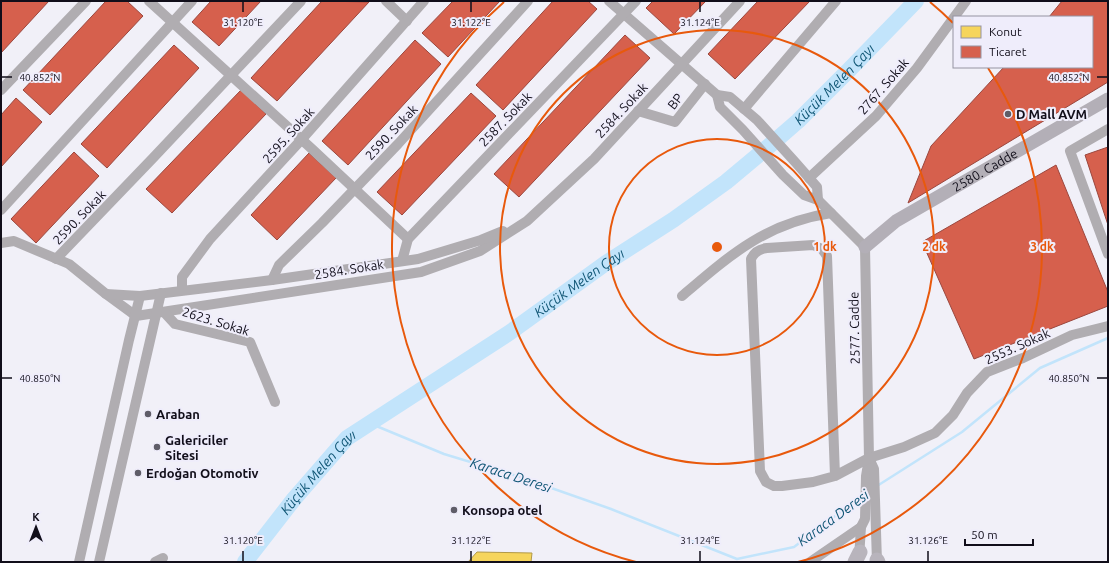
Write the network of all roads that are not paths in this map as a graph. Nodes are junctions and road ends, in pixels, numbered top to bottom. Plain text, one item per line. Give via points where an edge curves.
1 (86, 1) edge
2 (150, 1) edge
3 (192, 1) edge
4 (301, 1) edge
5 (386, 1) edge
6 (424, 1) edge
7 (528, 1) edge
8 (608, 1) edge
9 (636, 1) edge
10 (740, 1) edge
11 (836, 1) edge
12 (966, 1) edge
13 (624, 14) junction
14 (955, 16) edge
15 (953, 19) edge
16 (407, 21) junction
17 (172, 22) junction
18 (681, 65) junction
19 (231, 75) junction
20 (705, 84) junction
21 (1, 90) edge
22 (717, 95) junction
23 (1108, 100) edge
24 (744, 109) junction
25 (638, 111) junction
26 (1108, 129) edge
27 (302, 139) junction
28 (809, 178) junction
29 (355, 189) junction
30 (818, 200) junction
31 (1, 210) edge
32 (831, 213) junction
33 (527, 221) junction
34 (408, 239) junction
35 (1, 243) edge
36 (865, 247) junction
37 (1108, 254) edge
38 (56, 259) junction
39 (402, 261) junction
40 (272, 280) junction
41 (182, 290) junction
42 (161, 293) junction
43 (106, 294) junction
44 (140, 296) junction
45 (682, 296) dead end
46 (160, 312) junction
47 (136, 316) junction
48 (1108, 326) edge
49 (275, 402) dead end
50 (869, 458) junction
51 (835, 476) junction
52 (863, 523) junction
53 (858, 559) edge
54 (877, 561) edge
55 (78, 562) edge
56 (100, 562) edge
57 (810, 562) edge

1 - 21 street
2 - 17 street
3 - 17 street
4 - 19 street, 2590. Sokak
5 - 16 street
6 - 16 street, 2595. Sokak
7 - 29 street, 2590. Sokak
8 - 13 street
9 - 13 street, 2587. Sokak
10 - 18 street, 2584. Sokak
11 - 24 street
12 - 14 street, 2767. Sokak
13 - 18 street
13 - 34 street, 2587. Sokak
15 - 28 street, 2767. Sokak via 917,68 876,116
16 - 27 street, 2595. Sokak
17 - 19 street
17 - 31 street
18 - 20 street
18 - 25 street, 2584. Sokak
19 - 27 street
19 - 38 street, 2590. Sokak
20 - 22 street
20 - 25 street, BP via 675,122
22 - 24 street via 730,97
22 - 30 street via 720,107 783,175 804,195
23 - 36 main road, 2580. Cadde via 896,221
24 - 28 street
25 - 33 street, 2584. Sokak via 594,159
26 - 37 street via 1070,151
27 - 29 street
27 - 41 street, 2595. Sokak via 210,238 182,277
28 - 30 street via 817,187
29 - 34 street
29 - 40 street, 2590. Sokak via 279,265
30 - 32 street
32 - 36 street
32 - 45 street via 799,220 764,234 743,246
33 - 39 street, 2584. Sokak via 481,240 418,259
33 - 46 street, 2584. Sokak via 480,251 421,272
34 - 39 street, 2587. Sokak
35 - 38 street via 14,241
36 - 50 street, 2577. Cadde
38 - 43 street via 69,264
39 - 40 street, 2584. Sokak
40 - 41 street, 2584. Sokak
41 - 42 street, 2584. Sokak
42 - 44 street, 2584. Sokak
42 - 46 street
43 - 44 street, 2584. Sokak
43 - 47 street
44 - 47 street
46 - 47 street, 2584. Sokak
46 - 49 street, 2623. Sokak via 175,324 250,342
46 - 56 street
47 - 55 street
48 - 50 street, 2553. Sokak via 1072,335 987,372 967,393 953,415 934,433 904,447
50 - 51 street, 2553. Sokak
50 - 52 street
50 - 54 street via 874,469
51 - 51 street, 2553. Sokak via 813,482 778,486 766,482 760,472 751,259 763,248 813,245 822,249 827,256
52 - 53 street
52 - 57 street

